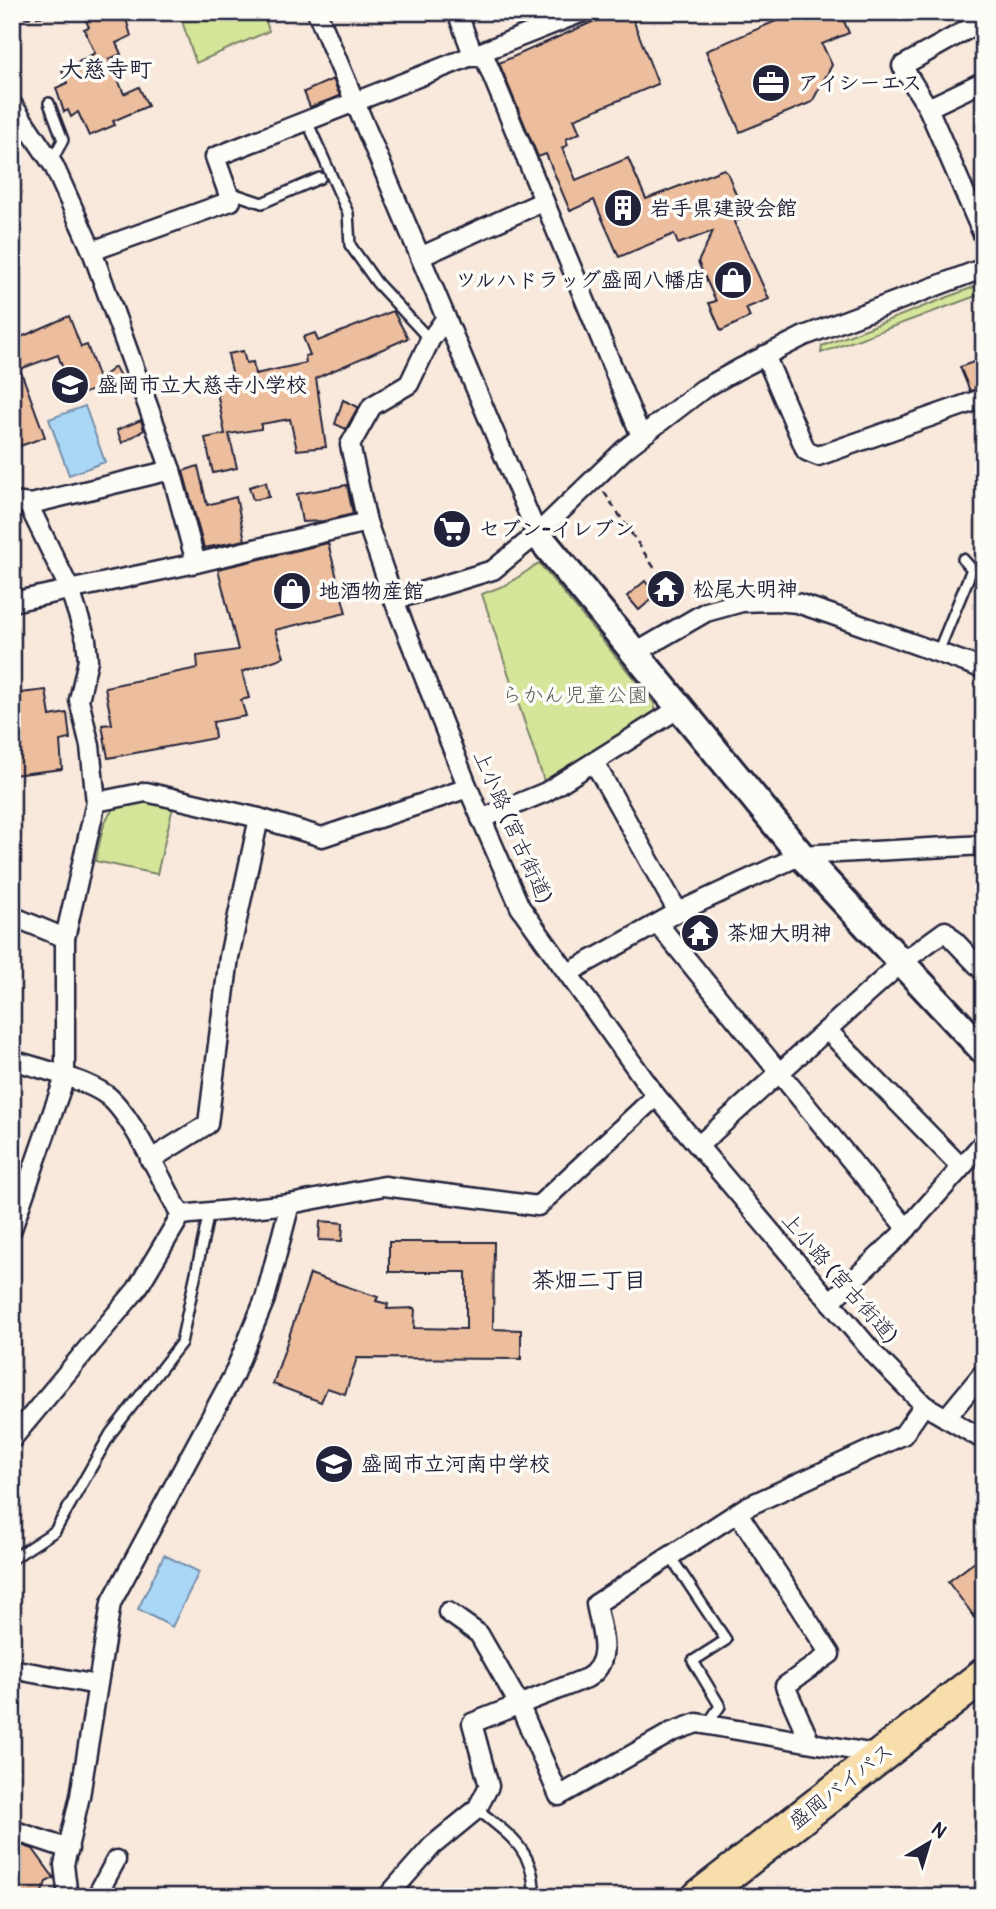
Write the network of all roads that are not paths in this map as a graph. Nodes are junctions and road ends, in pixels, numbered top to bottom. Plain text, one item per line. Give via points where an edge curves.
1 (317, 12) edge
2 (457, 12) edge
3 (583, 12) edge
4 (984, 20) edge
5 (478, 55) junction
6 (984, 81) edge
7 (49, 103) dead end
8 (354, 103) junction
9 (12, 104) edge
10 (928, 108) junction
11 (307, 121) junction
12 (51, 162) junction
13 (320, 178) dead end
14 (228, 192) junction
15 (544, 201) junction
16 (984, 237) edge
17 (92, 251) junction
18 (420, 257) junction
19 (984, 268) edge
20 (446, 318) junction
21 (430, 341) junction
22 (765, 355) junction
23 (984, 397) edge
24 (641, 436) junction
25 (171, 470) junction
26 (20, 503) edge
27 (367, 522) junction
28 (537, 534) junction
29 (963, 559) dead end
30 (196, 563) junction
31 (972, 569) junction
32 (984, 576) edge
33 (70, 590) junction
34 (394, 600) junction
35 (12, 602) edge
36 (637, 652) junction
37 (938, 652) junction
38 (984, 669) edge
39 (681, 707) junction
40 (594, 762) junction
41 (468, 788) junction
42 (96, 802) junction
43 (259, 818) junction
44 (481, 819) junction
45 (984, 845) edge
46 (801, 855) junction
47 (678, 912) junction
48 (12, 916) edge
49 (658, 923) junction
50 (65, 938) junction
51 (901, 963) junction
52 (984, 972) edge
53 (568, 973) junction
54 (828, 1031) junction
55 (984, 1051) edge
56 (12, 1059) edge
57 (780, 1073) junction
58 (65, 1077) junction
59 (656, 1096) junction
60 (984, 1142) edge
61 (698, 1146) junction
62 (150, 1160) junction
63 (961, 1167) junction
64 (290, 1204) junction
65 (209, 1212) junction
66 (181, 1215) junction
67 (12, 1229) edge
68 (907, 1229) junction
69 (830, 1303) junction
70 (984, 1372) edge
71 (924, 1405) junction
72 (946, 1418) junction
73 (12, 1439) edge
74 (984, 1440) edge
75 (738, 1513) junction
76 (670, 1556) junction
77 (12, 1559) edge
78 (448, 1612) dead end
79 (12, 1669) edge
80 (984, 1675) edge
81 (97, 1685) junction
82 (984, 1703) edge
83 (519, 1704) junction
84 (707, 1725) junction
85 (809, 1740) junction
86 (881, 1755) junction
87 (477, 1809) junction
88 (12, 1830) edge
89 (69, 1849) junction
90 (116, 1860) dead end
91 (68, 1897) edge
92 (96, 1897) edge
93 (387, 1897) edge
94 (534, 1897) edge
95 (699, 1897) edge
96 (734, 1897) edge

1 - 8 street
2 - 5 street
3 - 5 street
4 - 10 street via 902,66
5 - 8 street
5 - 15 street
6 - 10 street
7 - 12 lane via 63,140
8 - 11 street
8 - 18 street
9 - 12 street
10 - 16 street
11 - 14 street via 215,157
11 - 21 lane via 348,213 350,245 377,283
12 - 17 street
13 - 14 lane via 262,204
14 - 17 street via 231,201
15 - 18 street
15 - 24 street
17 - 25 street
18 - 20 street
19 - 22 street
20 - 21 street, 上小路 (宮古街道)
20 - 28 street
21 - 27 street, 上小路 (宮古街道) via 409,384 372,406 350,445
22 - 23 street via 811,455
22 - 24 street via 703,389
24 - 28 street
25 - 26 street
25 - 30 street
26 - 33 street
27 - 30 street
27 - 34 street, 上小路 (宮古街道)
28 - 34 street via 493,570
28 - 36 street
29 - 31 lane
30 - 33 street
31 - 32 lane
31 - 37 lane
33 - 35 street
33 - 42 street via 86,639 88,660 79,700
34 - 41 street, 上小路 (宮古街道)
36 - 37 street via 706,612 743,602 775,601 797,603
36 - 39 street
37 - 38 street
39 - 40 street
39 - 46 street
40 - 44 street via 546,792
40 - 47 street
41 - 43 street via 322,837
41 - 44 street, 上小路 (宮古街道)
42 - 43 street via 146,792
42 - 50 street
43 - 62 street via 229,957 208,1124
44 - 53 street, 上小路 (宮古街道) via 520,907
45 - 46 street
46 - 47 street
46 - 51 street
47 - 49 street
48 - 50 street
49 - 53 street
49 - 57 street
50 - 58 street
51 - 52 street via 945,931
51 - 54 street
51 - 55 street
53 - 59 street, 上小路 (宮古街道)
54 - 57 street
54 - 63 street
56 - 58 street
57 - 61 street
57 - 68 street
58 - 62 street via 107,1096
58 - 67 street
59 - 61 street, 上小路 (宮古街道)
59 - 64 street via 538,1206 384,1186
60 - 63 street
61 - 69 street, 上小路 (宮古街道)
62 - 66 street
63 - 68 street
64 - 65 street
64 - 81 street via 265,1299 233,1376 111,1603
65 - 66 street
65 - 77 lane via 181,1343 111,1433 55,1531
66 - 73 street via 136,1289
68 - 69 street
69 - 71 street, 上小路 (宮古街道)
70 - 72 street
71 - 72 street, 上小路 (宮古街道)
71 - 75 street via 903,1435
72 - 74 street, 上小路 (宮古街道)
75 - 76 street
75 - 85 street via 830,1654 785,1686
76 - 83 street via 596,1604 605,1657 600,1670
76 - 84 lane via 726,1640 694,1661 720,1706
78 - 83 street via 479,1634
79 - 81 street
80 - 86 highway, 盛岡バイパス
81 - 89 street
82 - 96 highway, 盛岡バイパス
83 - 84 street via 559,1796 671,1732 697,1723
83 - 87 street via 472,1723 489,1786
84 - 85 street
85 - 86 street
86 - 95 highway, 盛岡バイパス
87 - 93 street via 432,1846
87 - 94 lane via 520,1844 535,1879
88 - 89 street
89 - 91 street via 64,1865
90 - 92 street

